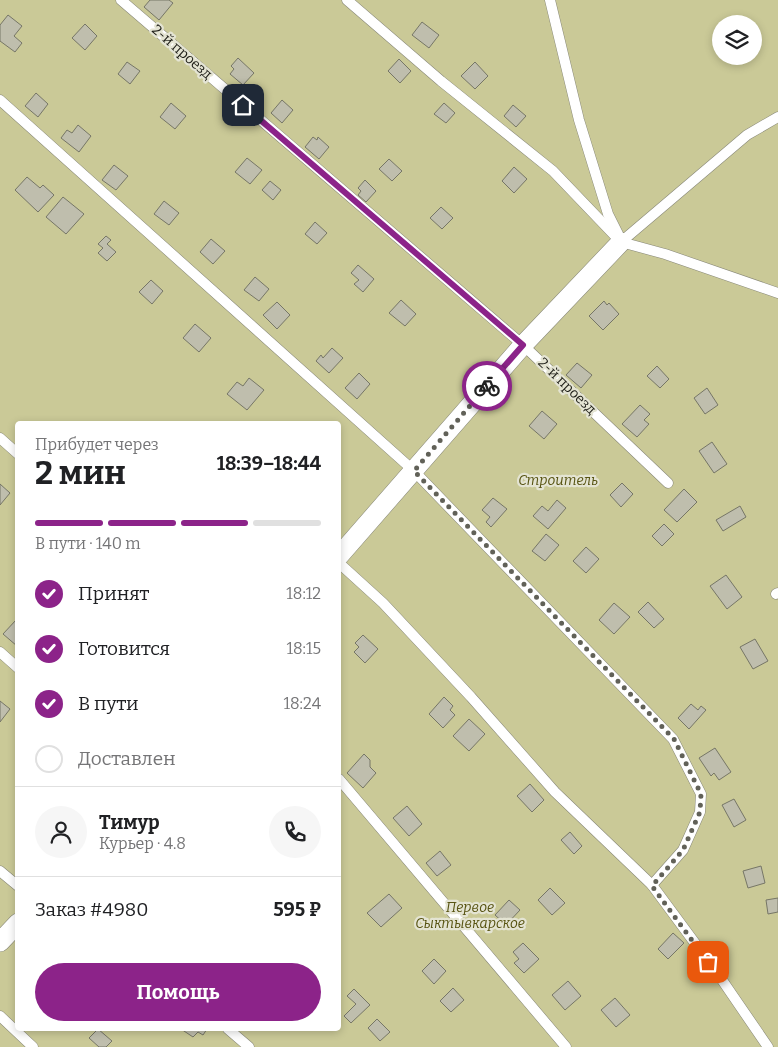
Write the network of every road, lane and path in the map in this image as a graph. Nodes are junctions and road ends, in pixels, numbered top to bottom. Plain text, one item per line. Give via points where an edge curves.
1 (121, 0) edge
2 (347, 0) edge
3 (550, 0) edge
4 (0, 100) edge
5 (778, 117) edge
6 (621, 242) junction
7 (778, 293) edge
8 (523, 345) junction
9 (0, 438) edge
10 (15, 451) edge
11 (414, 471) junction
12 (668, 483) dead end
13 (341, 554) edge
14 (341, 565) edge
15 (0, 652) edge
16 (15, 665) edge
17 (341, 780) edge
18 (0, 871) edge
19 (15, 884) edge
20 (652, 886) junction
21 (15, 925) edge
22 (0, 942) edge
23 (0, 1016) edge
24 (15, 1030) edge
25 (16, 1031) edge
26 (230, 1031) edge
27 (33, 1047) edge
28 (248, 1047) edge
29 (566, 1047) edge
30 (768, 1047) edge

1 - 8 lane, 2-й проезд
2 - 6 lane via 553,171
3 - 6 lane via 579,120 608,214
4 - 11 lane
5 - 6 lane via 747,134
6 - 7 lane
6 - 8 street
8 - 11 street
8 - 12 lane, 2-й проезд
9 - 10 lane
11 - 13 street
11 - 20 lane via 674,739 701,794 700,812 683,850
14 - 20 lane via 383,603 465,690 554,792
15 - 16 lane
17 - 29 lane
18 - 19 lane
20 - 30 lane
21 - 22 street
23 - 24 lane
25 - 27 lane
26 - 28 lane

